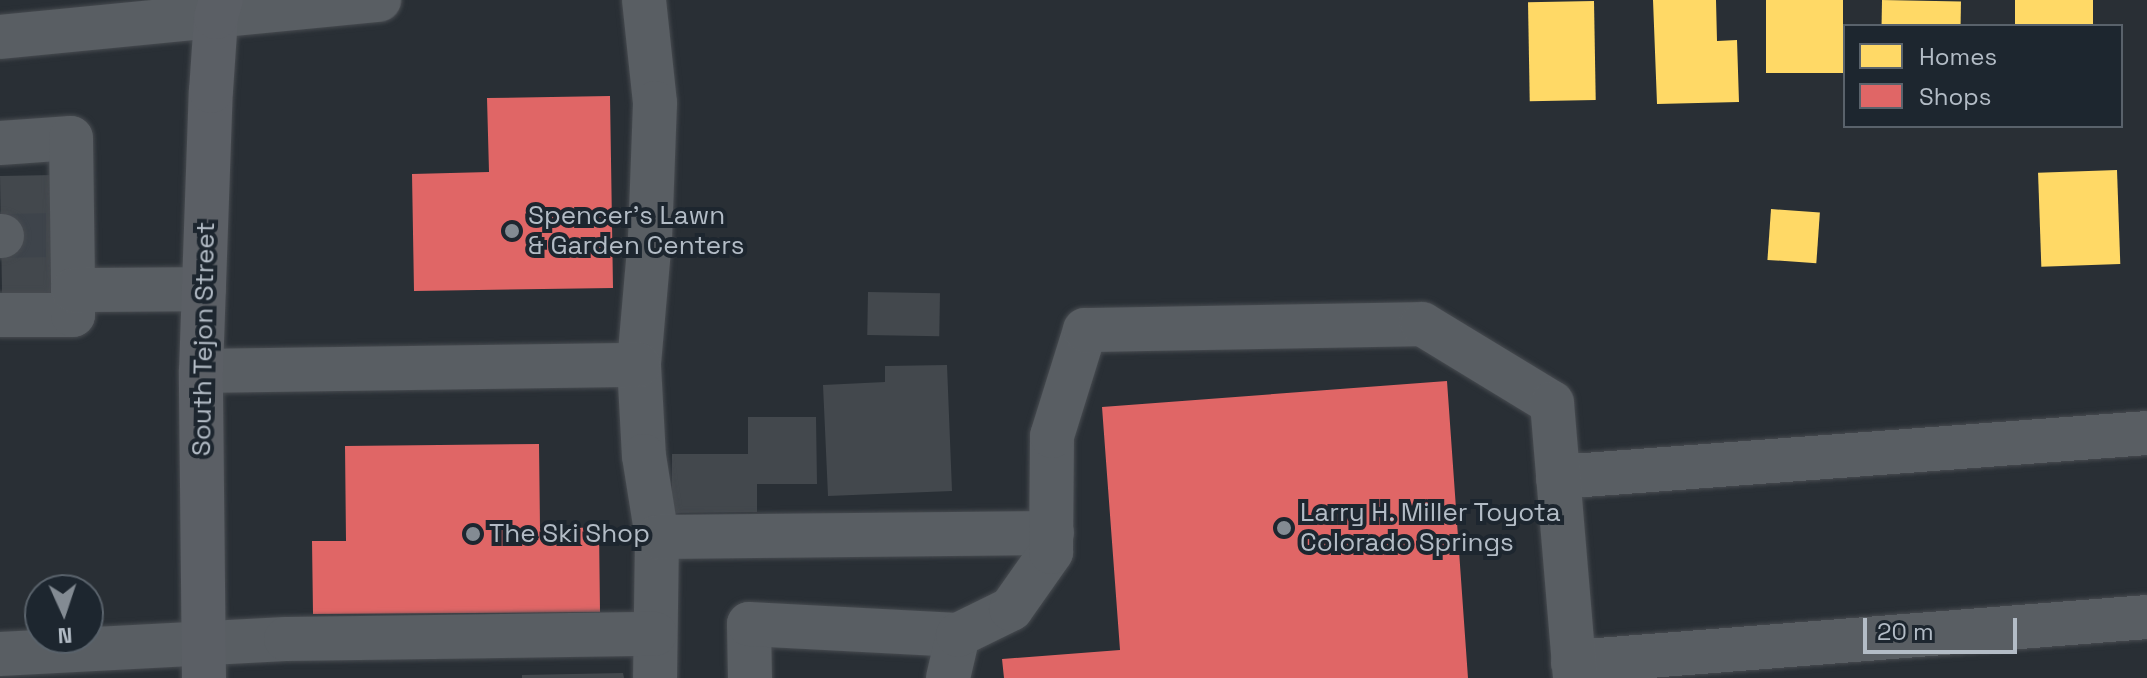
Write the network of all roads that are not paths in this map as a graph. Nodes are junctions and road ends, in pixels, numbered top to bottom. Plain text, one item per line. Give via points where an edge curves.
1 (379, 0) edge
2 (644, 0) edge
3 (218, 9) edge
4 (0, 37) edge
5 (0, 143) edge
6 (204, 289) junction
7 (73, 290) junction
8 (0, 315) edge
9 (639, 365) junction
10 (201, 371) junction
11 (2147, 433) edge
12 (1558, 477) junction
13 (1052, 533) junction
14 (657, 537) junction
15 (2147, 617) edge
16 (655, 634) junction
17 (958, 635) junction
18 (0, 654) edge
19 (204, 661) edge
20 (1574, 670) edge
21 (655, 678) edge
22 (750, 678) edge
23 (948, 678) edge

1 - 3 street
2 - 9 street via 655,103
3 - 4 street
3 - 6 main road, South Tejon Street
5 - 7 street via 71,138 64,235
6 - 7 street
6 - 10 main road, South Tejon Street
7 - 8 street via 73,315
9 - 10 street
9 - 14 street via 644,456
10 - 19 main road, South Tejon Street
11 - 12 street
12 - 13 street via 1552,403 1422,324 1085,330 1052,436
12 - 20 street
13 - 14 street
13 - 17 street via 1051,552 1011,609
14 - 16 street
15 - 20 street
16 - 19 street
16 - 21 street
17 - 22 street via 749,624
17 - 23 street
18 - 19 street

